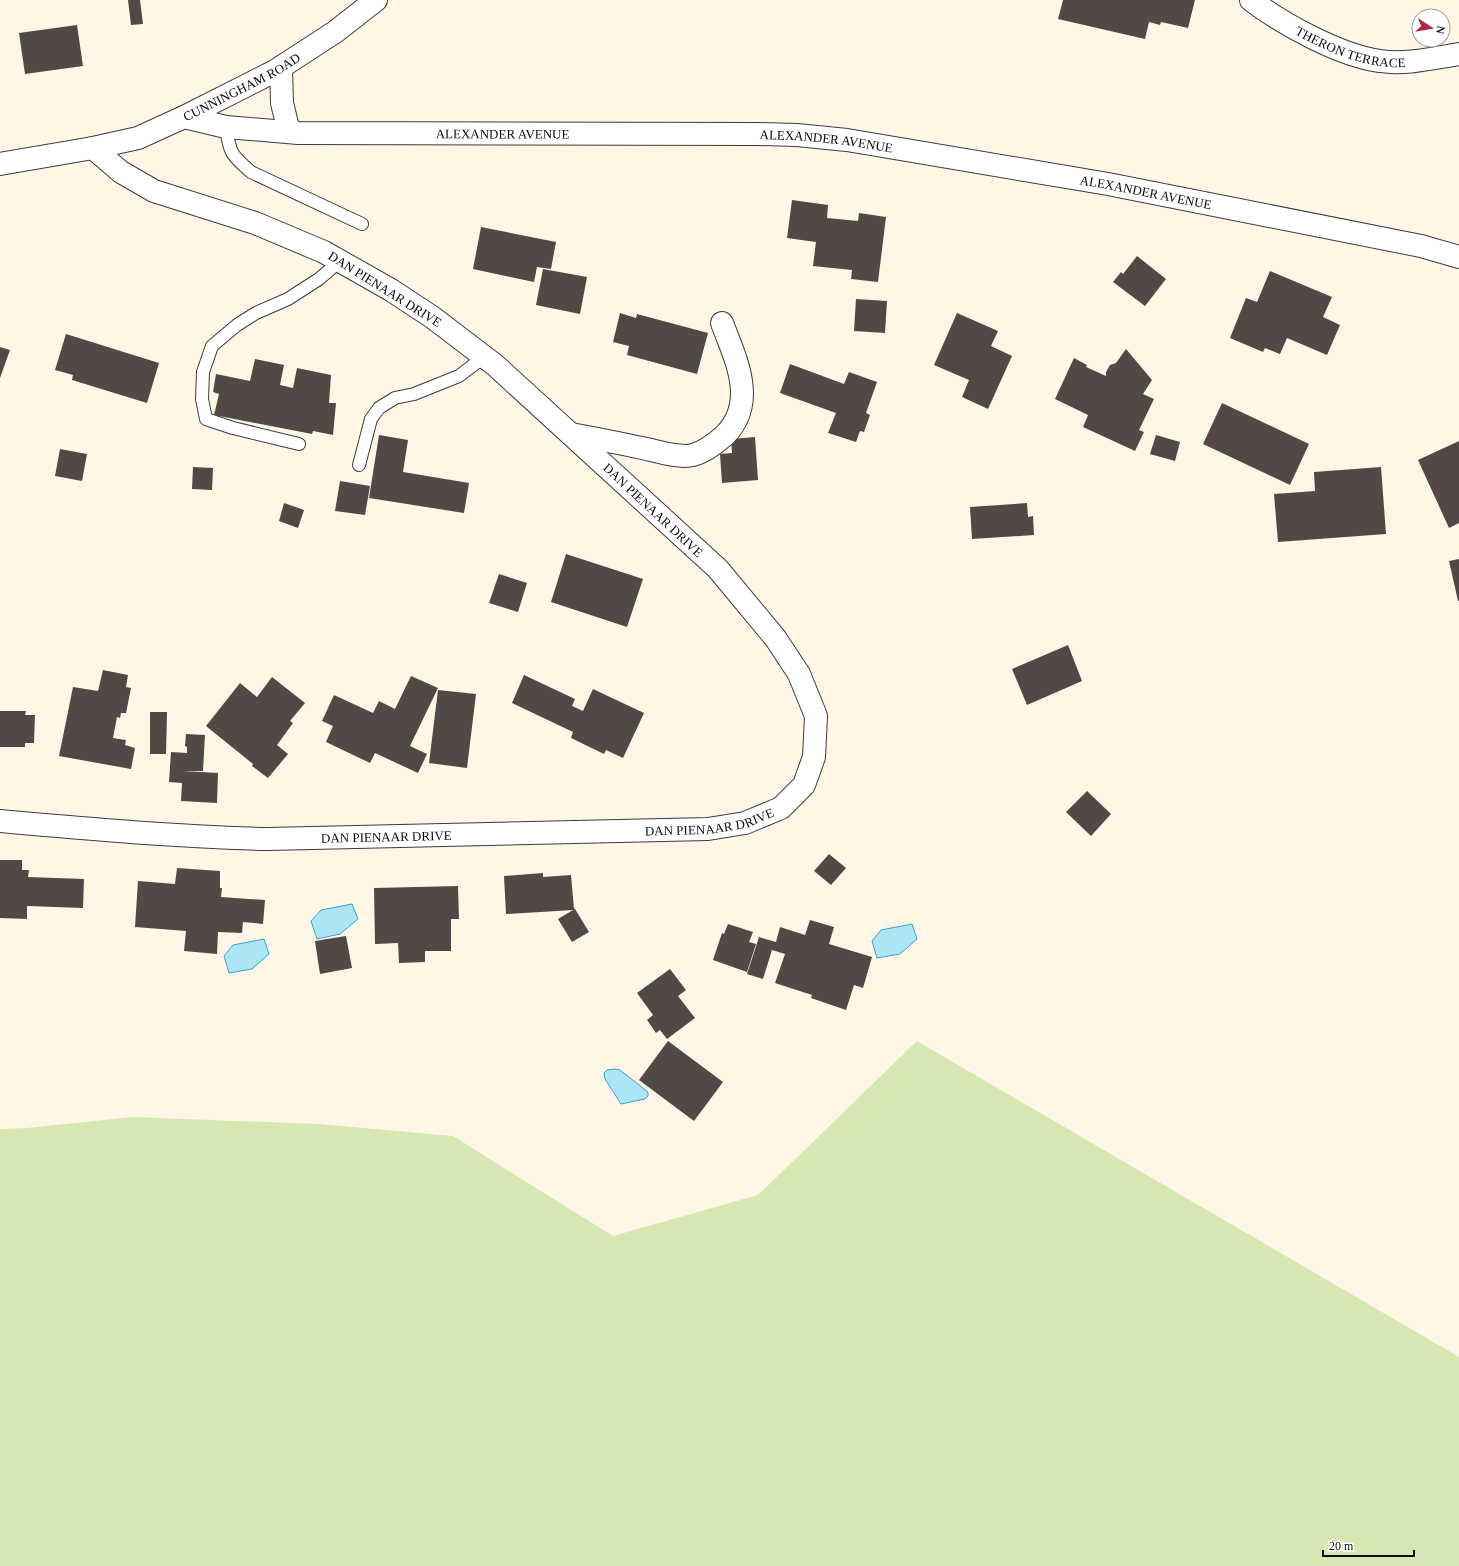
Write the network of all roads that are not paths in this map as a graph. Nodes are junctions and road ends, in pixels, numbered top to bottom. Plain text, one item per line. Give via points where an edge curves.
1 (376, 0) edge
2 (1251, 0) edge
3 (1459, 54) edge
4 (281, 67) junction
5 (184, 116) junction
6 (226, 127) junction
7 (289, 132) junction
8 (94, 148) junction
9 (0, 164) edge
10 (362, 224) dead end
11 (1459, 257) edge
12 (340, 261) junction
13 (722, 322) dead end
14 (484, 356) junction
15 (570, 433) junction
16 (299, 444) dead end
17 (359, 465) dead end
18 (0, 821) edge

1 - 4 street, CUNNINGHAM ROAD via 335,32
2 - 3 street, THERON TERRACE via 1304,33 1343,52 1380,61 1411,62
4 - 5 street, CUNNINGHAM ROAD
4 - 7 street via 282,103
5 - 6 street, ALEXANDER AVENUE
5 - 8 street, CUNNINGHAM ROAD via 138,138
6 - 7 street, ALEXANDER AVENUE
6 - 10 lane via 229,150 236,160 251,172
7 - 11 street, ALEXANDER AVENUE via 758,134 846,140 1108,184 1421,246
8 - 9 street
8 - 12 street, DAN PIENAAR DRIVE via 121,172 154,191 255,223
12 - 14 street, DAN PIENAAR DRIVE via 432,317
12 - 16 lane via 319,279 288,299 243,321 212,346 203,372 202,400 206,419
13 - 15 street via 742,385 742,402 739,415 728,432 716,443 693,455 668,454
14 - 15 street, DAN PIENAAR DRIVE
14 - 17 lane via 459,376 414,394 396,398 379,408 371,419
15 - 18 street, DAN PIENAAR DRIVE via 718,569 776,639 799,674 816,716 814,757 804,785 781,808 745,823 708,829 268,839 135,833

